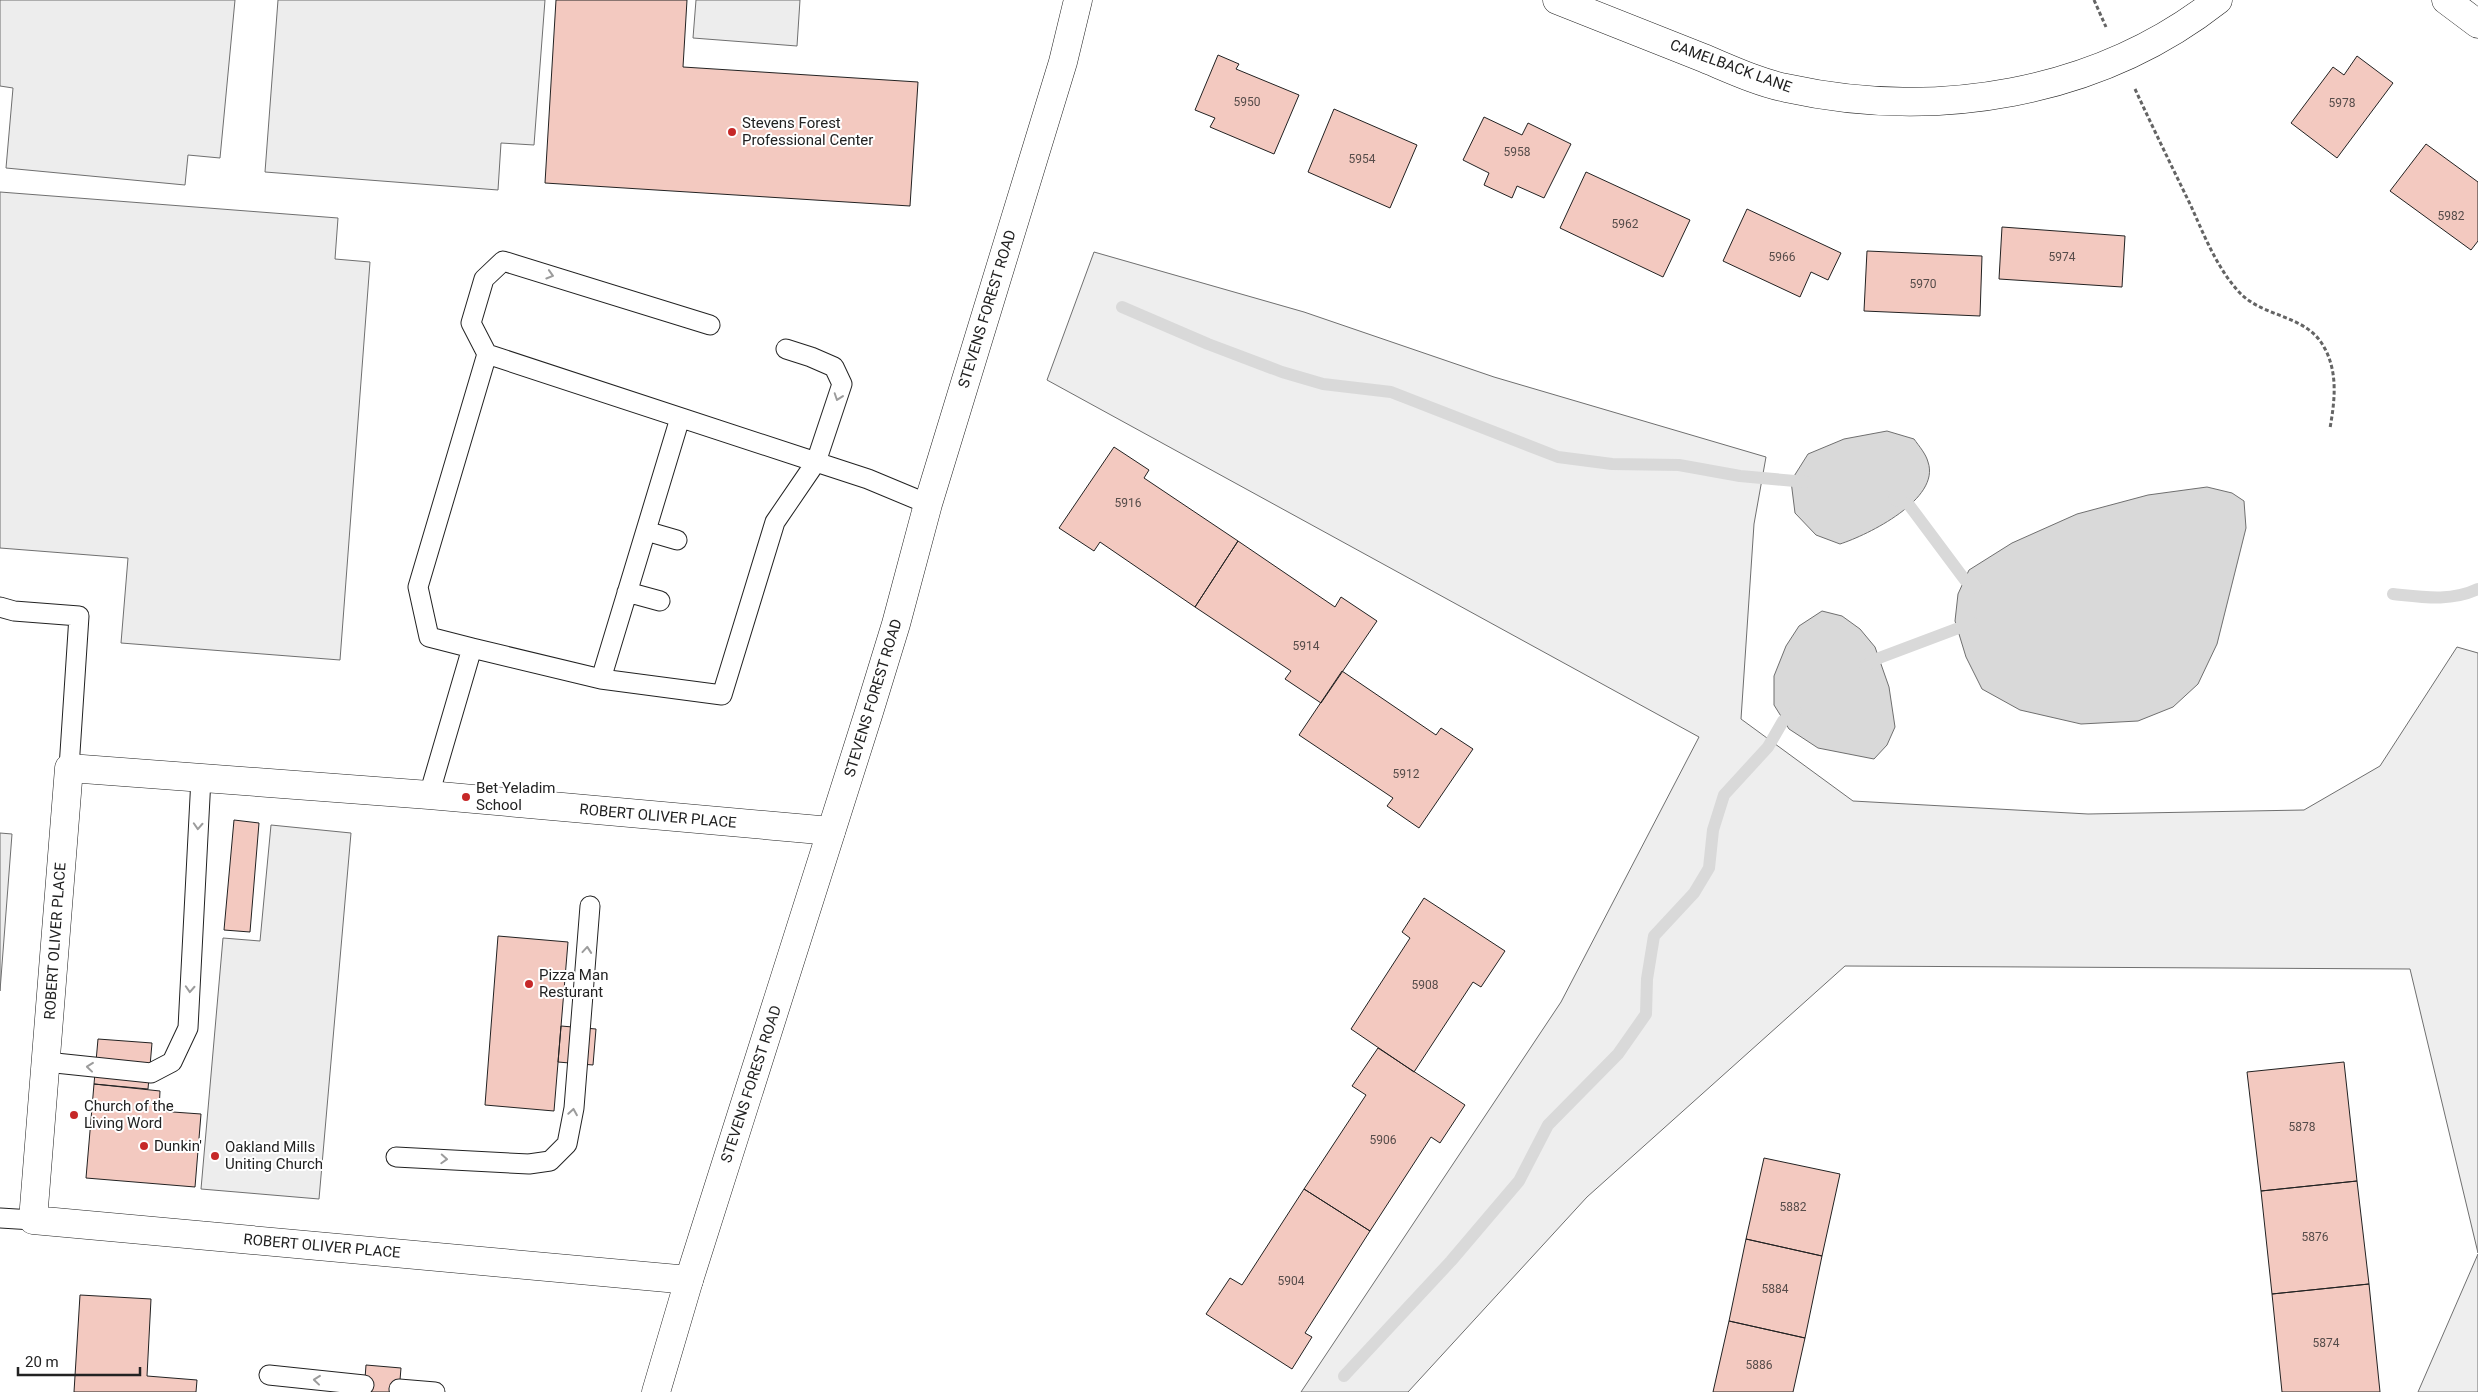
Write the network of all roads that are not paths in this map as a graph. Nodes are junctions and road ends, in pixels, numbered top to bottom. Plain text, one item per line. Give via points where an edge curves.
1 (1078, 0) edge
2 (1558, 0) edge
3 (2218, 0) edge
4 (2446, 0) edge
5 (2478, 24) edge
6 (710, 325) dead end
7 (786, 349) dead end
8 (487, 354) junction
9 (680, 418) junction
10 (816, 462) junction
11 (928, 504) junction
12 (646, 531) junction
13 (677, 540) dead end
14 (627, 592) junction
15 (660, 601) dead end
16 (0, 607) edge
17 (472, 648) junction
18 (601, 679) junction
19 (68, 768) junction
20 (201, 778) junction
21 (429, 795) junction
22 (831, 832) junction
23 (590, 906) dead end
24 (46, 1062) junction
25 (396, 1157) dead end
26 (0, 1218) edge
27 (33, 1220) junction
28 (689, 1280) junction
29 (269, 1375) dead end
30 (364, 1385) dead end
31 (400, 1389) dead end
32 (435, 1392) edge
33 (656, 1392) edge

1 - 11 street, STEVENS FOREST ROAD via 1063,62
2 - 3 street, CAMELBACK LANE via 1784,88 1854,100 1911,103 2028,91 2121,60 2197,16
4 - 5 street
8 -> 6 lane via 471,323 484,279 503,261
7 -> 10 lane via 834,367 842,384
8 - 9 lane
8 - 17 lane via 418,587 429,637
9 - 10 lane
9 - 12 lane
10 - 11 lane
10 - 18 lane via 775,522 753,564 736,624 722,695
11 - 22 street, STEVENS FOREST ROAD via 893,632
12 - 13 lane
12 - 14 lane
14 - 15 lane
14 - 18 lane
16 - 19 lane via 78,616
17 - 18 lane
17 - 21 lane
19 - 20 street, ROBERT OLIVER PLACE
19 - 24 street, ROBERT OLIVER PLACE
20 - 21 street, ROBERT OLIVER PLACE
20 -> 24 lane via 188,1028 172,1062 151,1073
21 - 22 street, ROBERT OLIVER PLACE
22 - 28 street, STEVENS FOREST ROAD
25 -> 23 lane via 529,1164 550,1161 567,1144 574,1108
24 - 27 street, ROBERT OLIVER PLACE
26 - 27 lane
27 - 28 street, ROBERT OLIVER PLACE
28 - 33 street, STEVENS FOREST ROAD
30 -> 29 lane
31 - 32 lane

